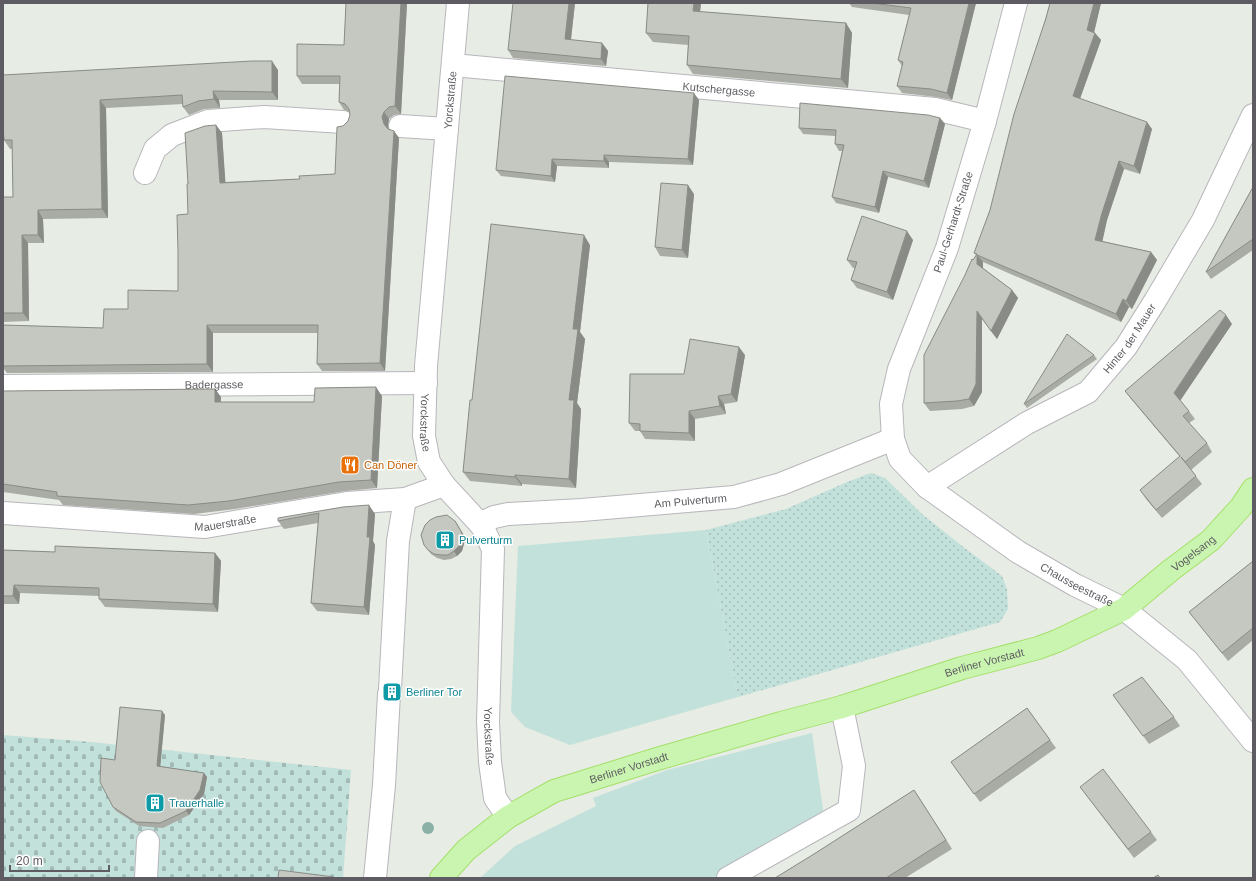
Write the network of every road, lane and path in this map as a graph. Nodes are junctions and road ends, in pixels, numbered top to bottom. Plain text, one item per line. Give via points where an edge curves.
1 (458, 3) edge
2 (1016, 3) edge
3 (453, 65) junction
4 (1253, 115) edge
5 (985, 121) junction
6 (343, 122) dead end
7 (400, 126) dead end
8 (447, 129) junction
9 (145, 173) dead end
10 (426, 383) junction
11 (3, 386) edge
12 (893, 439) junction
13 (444, 485) junction
14 (927, 487) junction
15 (1253, 489) edge
16 (405, 499) junction
17 (1247, 506) edge
18 (3, 513) edge
19 (480, 524) junction
20 (1124, 609) junction
21 (842, 708) junction
22 (1253, 741) edge
23 (508, 818) junction
24 (148, 841) dead end
25 (146, 878) edge
26 (375, 878) edge
27 (441, 878) edge
28 (728, 878) edge

1 - 3 street, Yorckstraße
2 - 5 street, Paul-Gerhardt-Straße
3 - 5 street, Kutschergasse via 935,109
3 - 8 street, Yorckstraße
4 - 14 street, Hinter der Mauer via 1203,220 1155,301 1126,347 1088,392 1027,423
5 - 12 street, Paul-Gerhardt-Straße via 947,248 899,369 891,404
6 - 9 street via 264,116 208,121 172,135 155,149
7 - 8 street
8 - 10 street, Yorckstraße
10 - 11 street, Badergasse
10 - 13 street, Yorckstraße via 426,449 429,462
12 - 14 street, Chausseestraße via 900,459
12 - 19 street, Am Pulverturm via 781,484 734,497 508,514
13 - 16 street, Mauerstraße
13 - 19 street, Yorckstraße
14 - 20 street, Chausseestraße via 1018,552 1074,585
15 - 17 main road, Vogelsang
16 - 18 street, Mauerstraße via 347,503 205,527
16 - 26 street via 398,540 384,785
17 - 20 main road, Vogelsang via 1211,540
19 - 23 street, Yorckstraße via 493,549 488,722 490,762 496,798
20 - 21 main road, Berliner Vorstadt via 1038,648 962,668
20 - 22 street, Chausseestraße via 1187,660
21 - 23 main road, Berliner Vorstadt via 678,752 554,791
21 - 28 street via 854,766 849,810
23 - 27 main road, Berliner Vorstadt via 466,850
24 - 25 street

